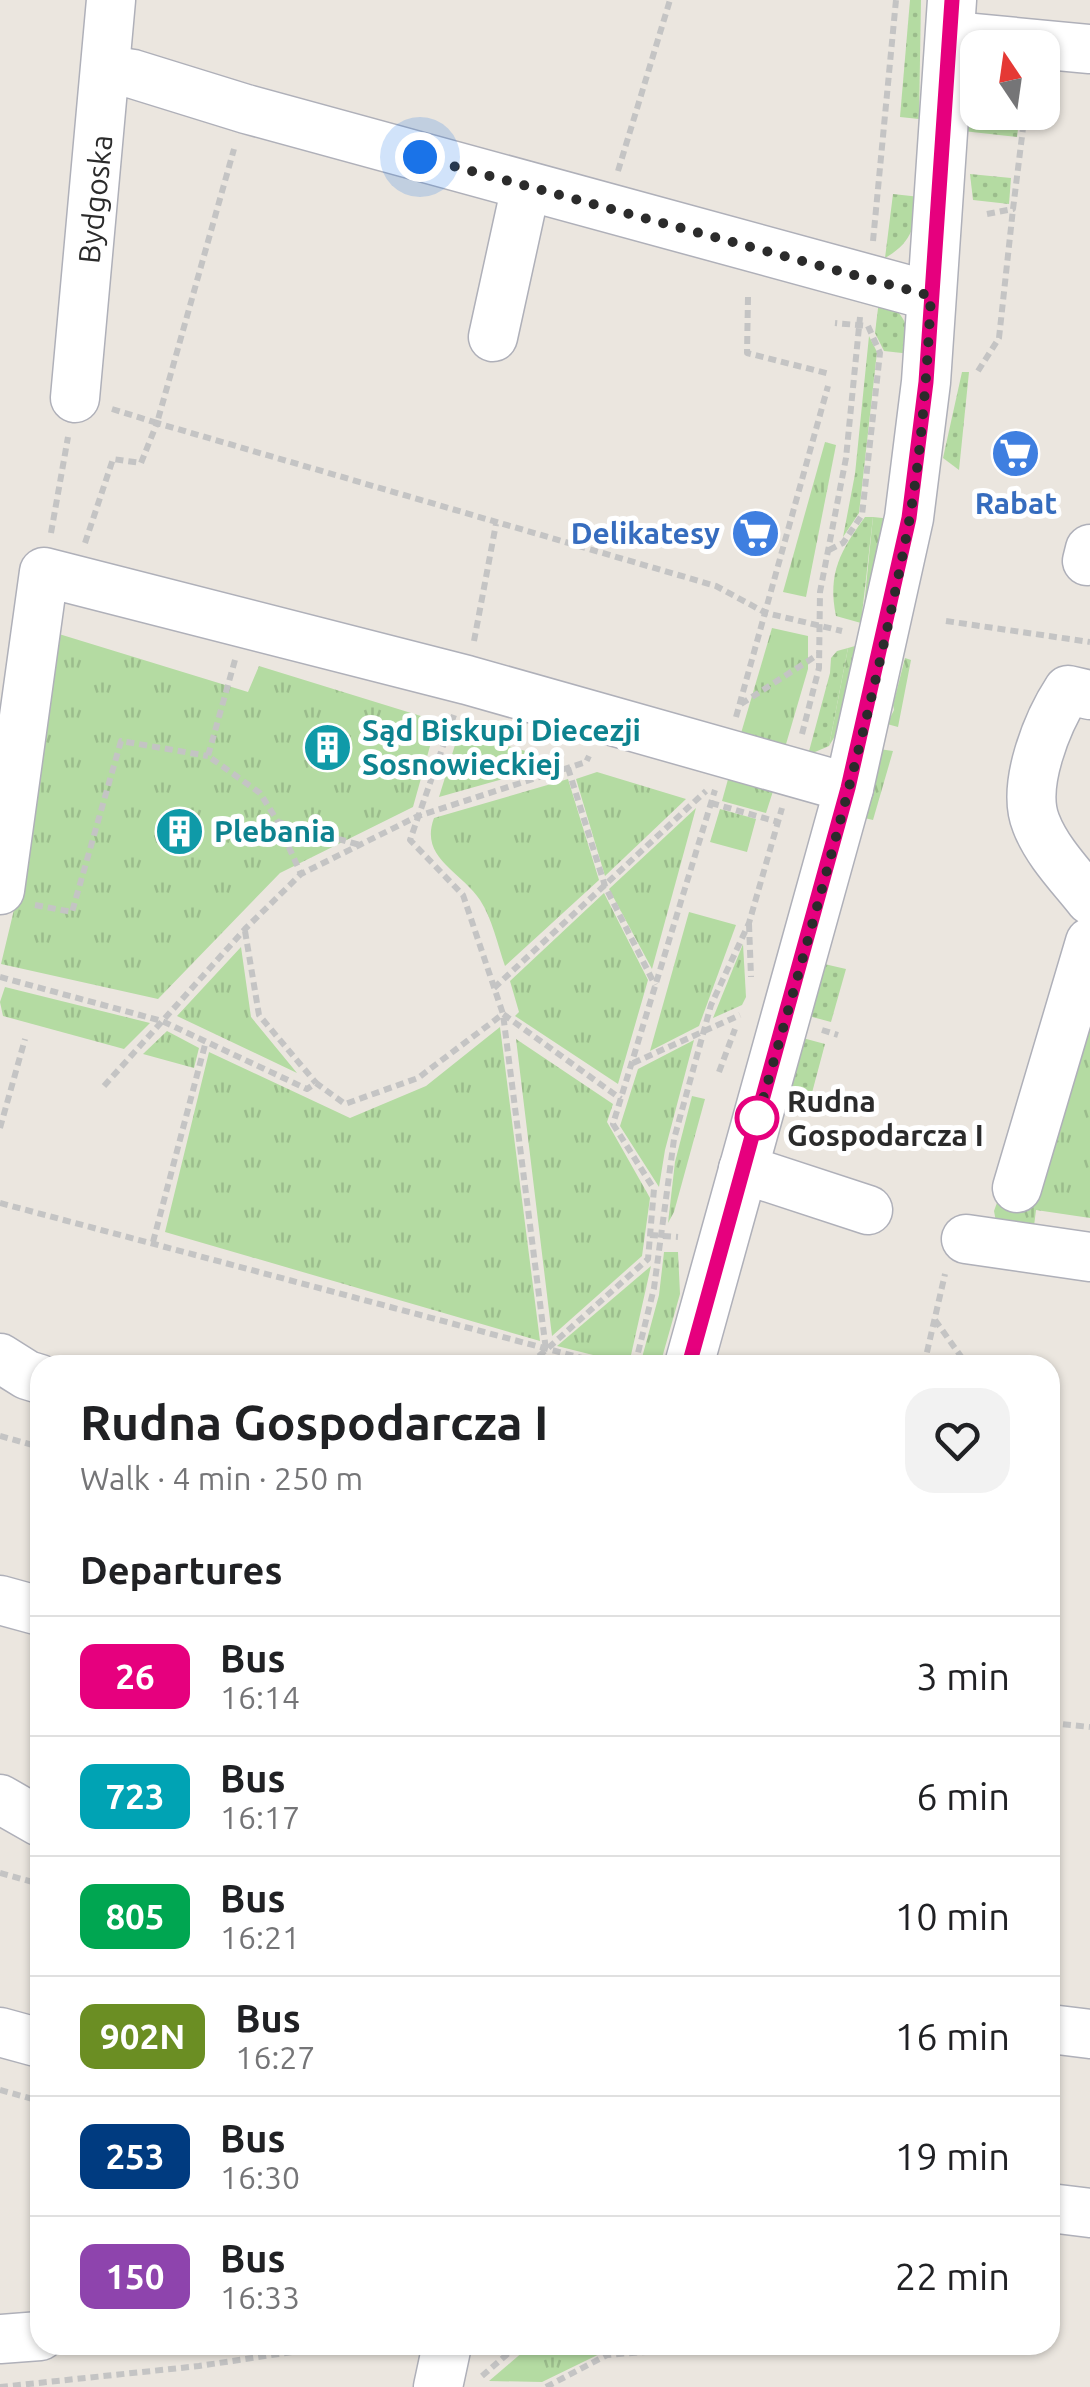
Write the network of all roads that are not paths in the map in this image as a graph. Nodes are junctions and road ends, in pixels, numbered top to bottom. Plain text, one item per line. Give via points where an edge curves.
1 (111, 0) edge
2 (952, 18) edge
3 (1090, 49) edge
4 (107, 70) junction
5 (526, 186) junction
6 (931, 296) junction
7 (494, 337) dead end
8 (75, 398) road end
9 (1090, 695) edge
10 (848, 788) junction
11 (16, 897) edge
12 (1090, 900) edge
13 (1090, 942) edge
14 (742, 1170) junction
15 (1017, 1188) dead end
16 (868, 1210) dead end
17 (966, 1239) road end
18 (1090, 1257) edge
19 (693, 1355) edge
20 (0, 1358) edge
21 (30, 1376) edge
22 (0, 1600) edge
23 (30, 1608) edge
24 (0, 1799) edge
25 (30, 1816) edge
26 (1060, 2030) edge
27 (0, 2032) edge
28 (1090, 2034) edge
29 (30, 2040) edge
30 (1060, 2209) edge
31 (1090, 2212) edge
32 (30, 2337) edge
33 (0, 2339) edge
34 (445, 2355) edge
35 (438, 2387) edge

1 - 4 street, Bydgoska
2 - 3 street
2 - 6 street
4 - 5 street
4 - 8 street, Bydgoska
5 - 6 street
5 - 7 street
6 - 10 street via 909,518
9 - 12 street via 1068,690 1052,715 1031,792 1034,821
10 - 11 street via 467,680 59,576
10 - 14 street
13 - 15 street
14 - 16 street
14 - 19 street
17 - 18 street
20 - 21 street
22 - 23 street
24 - 25 street
26 - 28 street
27 - 29 street
30 - 31 street
32 - 33 street
34 - 35 street

